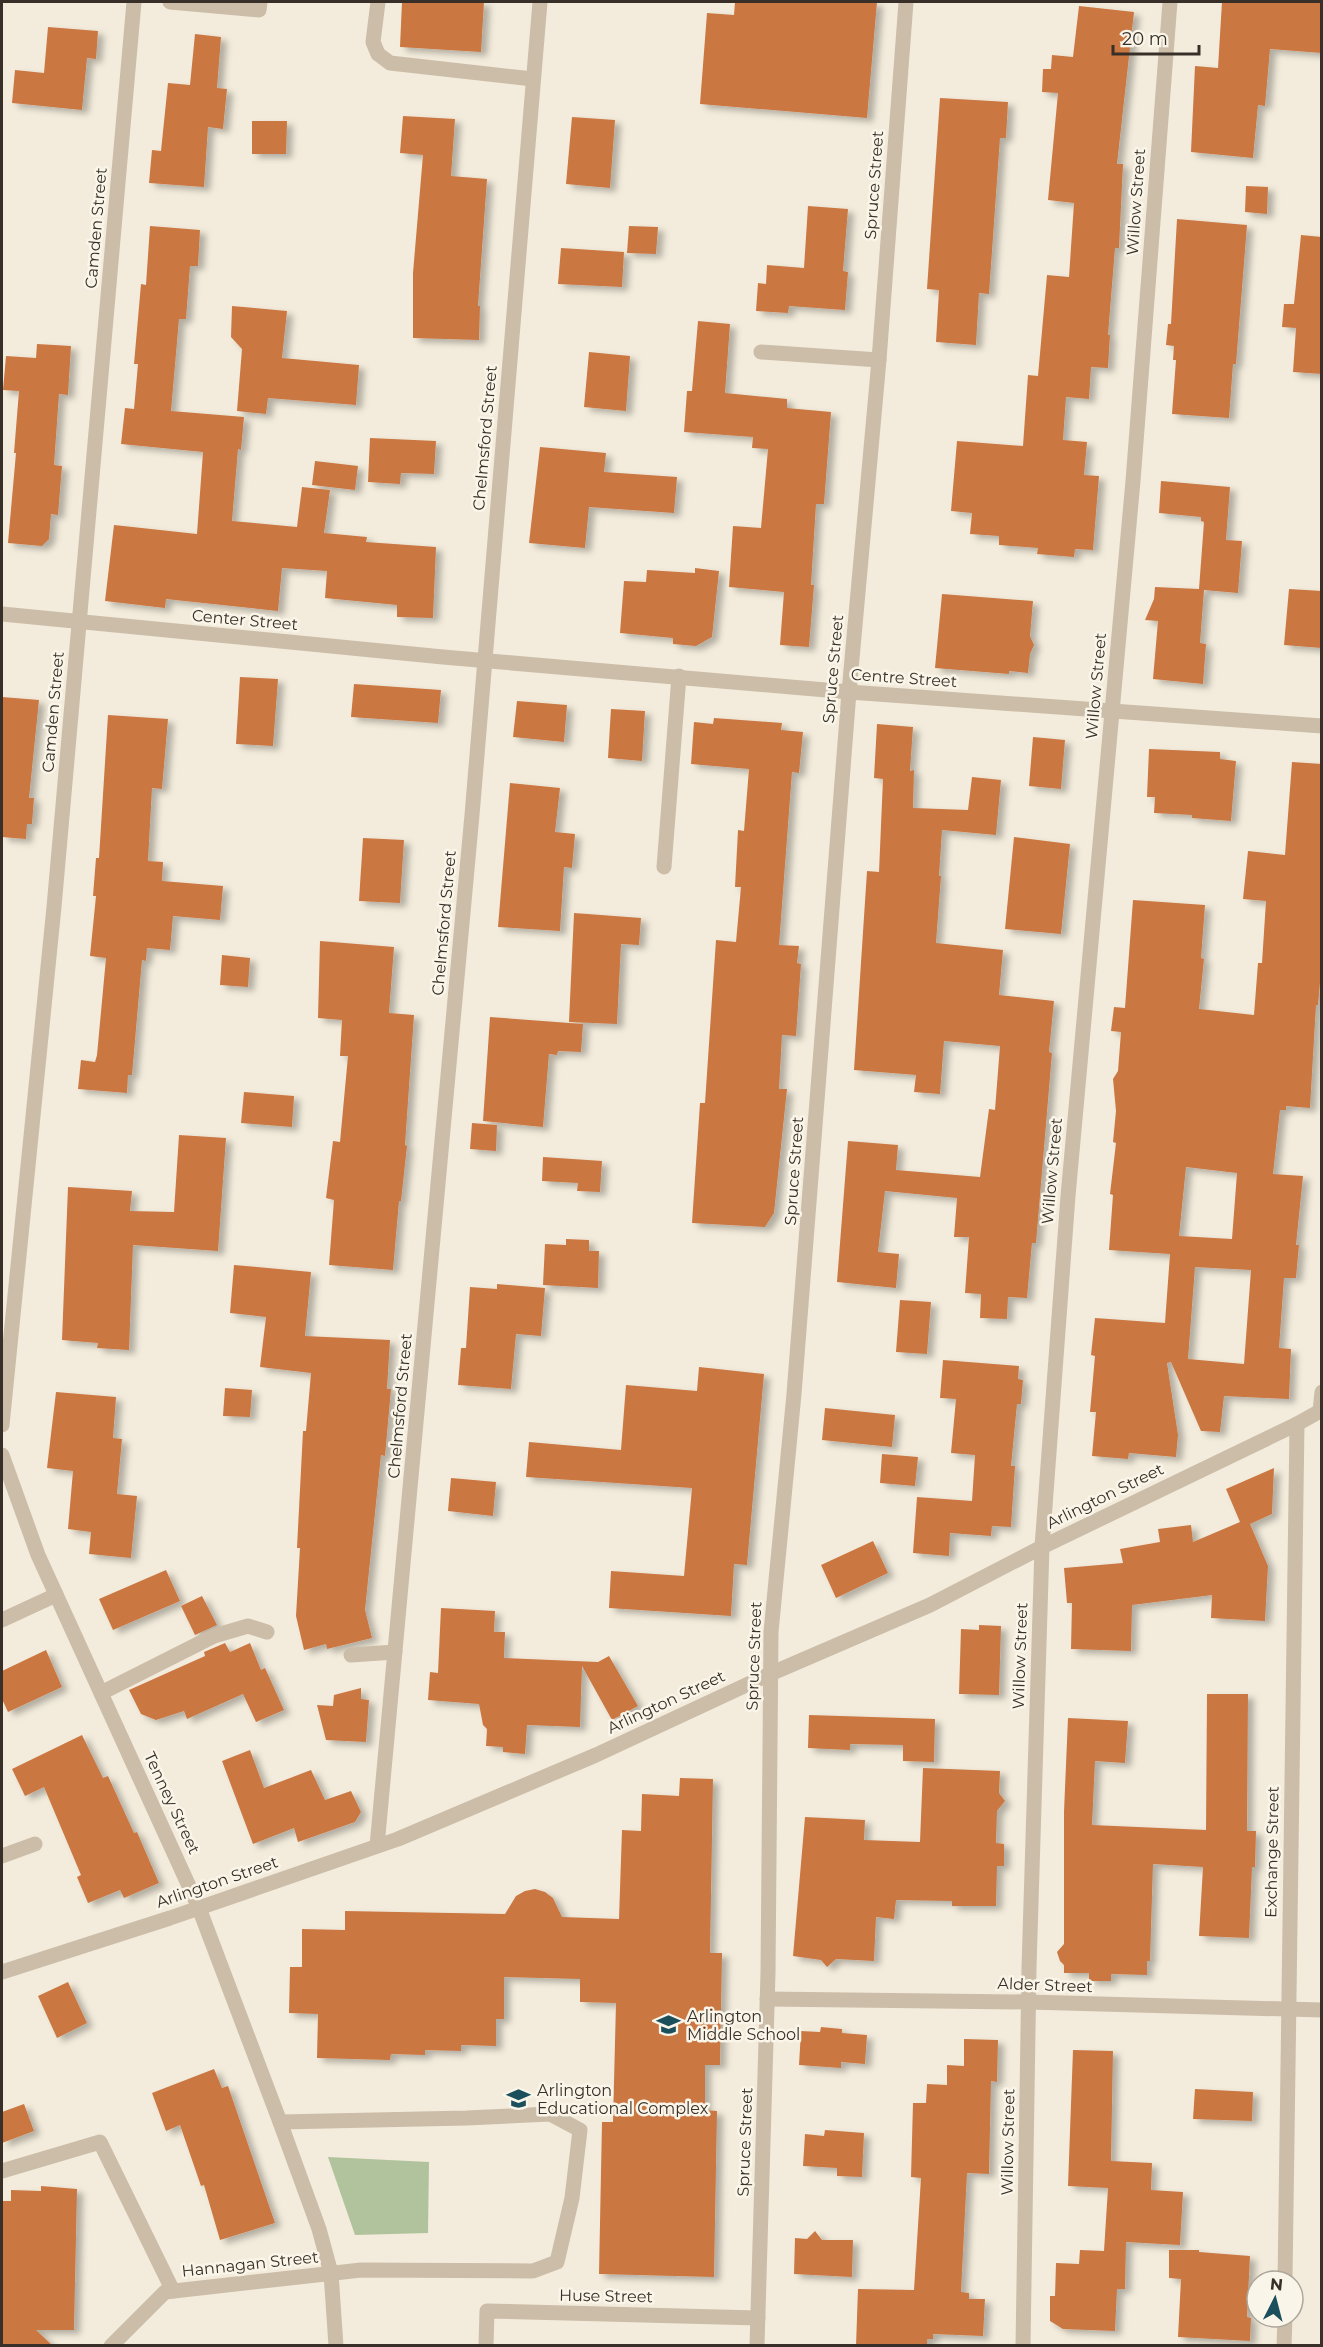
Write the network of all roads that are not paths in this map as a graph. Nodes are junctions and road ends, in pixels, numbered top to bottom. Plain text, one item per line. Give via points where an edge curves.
1 (134, 2) edge
2 (170, 2) edge
3 (260, 2) edge
4 (378, 2) edge
5 (540, 2) edge
6 (906, 2) edge
7 (1170, 2) edge
8 (533, 80) junction
9 (761, 352) dead end
10 (879, 360) junction
11 (2, 614) edge
12 (79, 622) junction
13 (484, 660) junction
14 (679, 676) junction
15 (849, 692) junction
16 (1112, 711) junction
17 (1322, 726) edge
18 (664, 867) dead end
19 (1322, 1392) edge
20 (1321, 1410) edge
21 (1298, 1424) junction
22 (2, 1425) edge
23 (2, 1455) edge
24 (1042, 1547) junction
25 (56, 1595) junction
26 (2, 1620) edge
27 (267, 1632) dead end
28 (395, 1652) junction
29 (351, 1655) dead end
30 (770, 1674) junction
31 (101, 1693) junction
32 (35, 1844) dead end
33 (377, 1846) junction
34 (2, 1856) edge
35 (199, 1908) junction
36 (2, 1968) edge
37 (767, 1999) junction
38 (1028, 2002) junction
39 (1288, 2009) junction
40 (1322, 2010) edge
41 (280, 2122) junction
42 (2, 2171) edge
43 (1285, 2269) edge
44 (332, 2273) junction
45 (173, 2291) junction
46 (758, 2318) junction
47 (1285, 2329) edge
48 (111, 2346) edge
49 (336, 2346) edge
50 (486, 2346) edge
51 (757, 2346) edge
52 (1023, 2346) edge
53 (1284, 2346) edge

1 - 12 street, Camden Street
2 - 3 street via 259,10
4 - 8 street via 374,42 378,54 390,63
5 - 8 street, Chelmsford Street
6 - 10 street, Spruce Street
7 - 16 street, Willow Street
8 - 13 street, Chelmsford Street
9 - 10 street
10 - 15 street, Spruce Street
11 - 12 street, Center Street
12 - 13 street, Center Street
12 - 22 street, Camden Street
13 - 14 street, Centre Street
13 - 28 street, Chelmsford Street
14 - 15 street, Centre Street
14 - 18 street
15 - 16 street, Centre Street
15 - 30 street, Spruce Street
16 - 17 street, Centre Street
16 - 24 street, Willow Street via 1068,1196
19 - 20 street
20 - 21 street, Arlington Street
21 - 24 street, Arlington Street
21 - 39 street, Exchange Street
23 - 25 street, Tenney Street
24 - 30 street, Arlington Street via 930,1605
24 - 38 street, Willow Street
25 - 26 street
25 - 31 street, Tenney Street
27 - 31 street via 248,1626 214,1636
28 - 29 street
28 - 33 street, Chelmsford Street
30 - 33 street, Arlington Street via 596,1755
30 - 37 street, Spruce Street
31 - 35 street, Tenney Street
32 - 34 street
33 - 35 street, Arlington Street
35 - 36 street, Arlington Street
35 - 41 street, Tenney Street
37 - 38 street, Alder Street
37 - 46 street, Spruce Street
38 - 39 street, Alder Street
38 - 52 street, Willow Street
39 - 40 street, Alder Street
39 - 43 street, Exchange Street
41 - 44 street, Tenney Street
41 - 44 street, Hannagan Street via 550,2114 580,2130 572,2198 557,2262 533,2271
42 - 45 street via 100,2142
44 - 45 street, Hannagan Street
44 - 49 street, Tenney Street
45 - 48 street via 165,2292
46 - 50 street, Huse Street via 487,2311
46 - 51 street, Spruce Street
47 - 53 street

